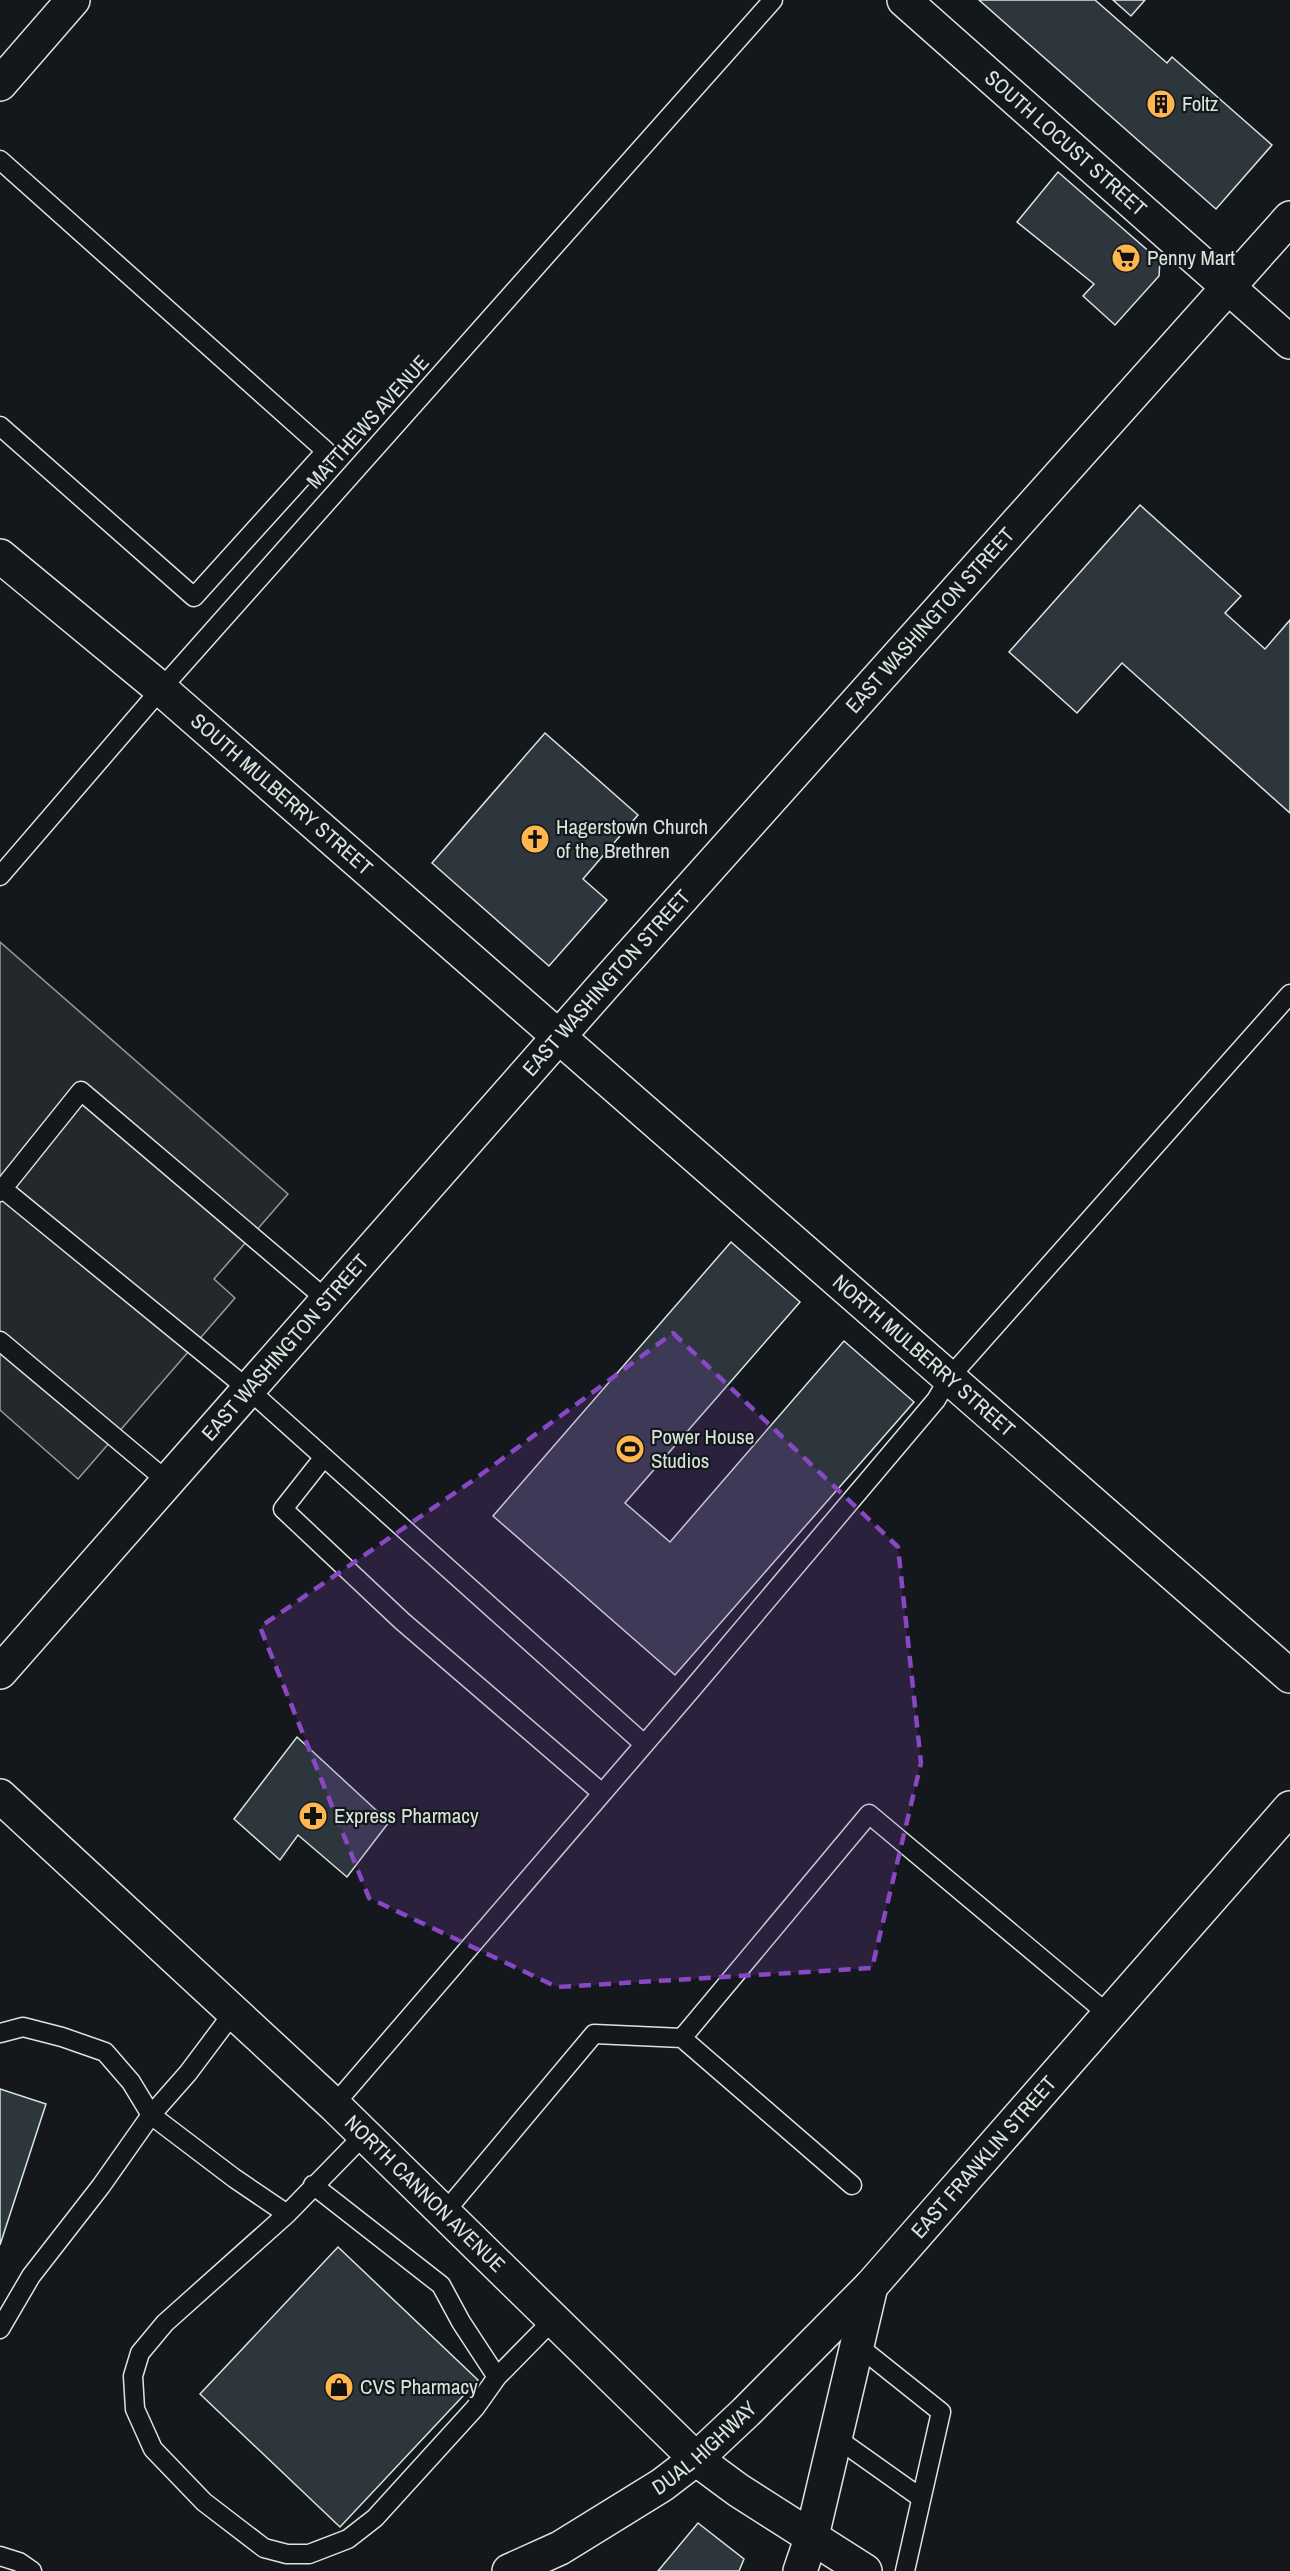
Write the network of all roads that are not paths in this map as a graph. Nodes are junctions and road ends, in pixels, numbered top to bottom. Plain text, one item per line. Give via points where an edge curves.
1 (73, 0) edge
2 (773, 0) edge
3 (904, 0) edge
4 (0, 84) edge
5 (0, 160) edge
6 (1290, 218) edge
7 (1228, 288) junction
8 (1290, 342) edge
9 (0, 426) edge
10 (0, 556) edge
11 (161, 689) junction
12 (0, 876) edge
13 (1290, 994) edge
14 (558, 1038) junction
15 (1, 1190) edge
16 (327, 1300) junction
17 (0, 1341) edge
18 (949, 1378) junction
19 (248, 1389) junction
20 (324, 1457) junction
21 (167, 1481) junction
22 (0, 1672) edge
23 (1290, 1676) edge
24 (644, 1744) junction
25 (602, 1793) junction
26 (0, 1796) edge
27 (1290, 1808) edge
28 (233, 2013) junction
29 (1109, 2015) junction
30 (0, 2032) edge
31 (682, 2038) junction
32 (334, 2105) junction
33 (152, 2115) junction
34 (364, 2135) junction
35 (313, 2185) junction
36 (852, 2185) dead end
37 (444, 2213) junction
38 (287, 2214) junction
39 (871, 2286) junction
40 (554, 2319) junction
41 (0, 2329) edge
42 (857, 2345) junction
43 (497, 2377) junction
44 (835, 2437) junction
45 (696, 2458) junction
46 (921, 2498) junction
47 (812, 2536) junction
48 (0, 2556) edge
49 (32, 2571) edge
50 (509, 2571) edge
51 (800, 2571) edge
52 (865, 2571) edge
53 (905, 2571) edge

1 - 4 main road
2 - 11 lane, MATTHEWS AVENUE
3 - 7 main road, SOUTH LOCUST STREET
5 - 9 lane via 326,450 194,597
6 - 7 main road, EAST WASHINGTON STREET
7 - 8 main road, SOUTH LOCUST STREET
7 - 14 main road, EAST WASHINGTON STREET
10 - 11 main road, SOUTH MULBERRY STREET
11 - 12 lane, MATTHEWS AVENUE
11 - 14 main road, SOUTH MULBERRY STREET
13 - 18 lane
14 - 16 main road, EAST WASHINGTON STREET
14 - 18 main road, NORTH MULBERRY STREET
15 - 16 lane via 81,1090
15 - 19 lane
16 - 19 main road, EAST WASHINGTON STREET
17 - 21 lane
18 - 23 main road, NORTH MULBERRY STREET
18 - 24 lane via 928,1409
19 - 20 lane
19 - 21 main road, EAST WASHINGTON STREET
20 - 24 lane
20 - 25 lane via 283,1509 402,1621
21 - 22 main road, EAST WASHINGTON STREET
24 - 25 lane
25 - 32 lane
26 - 28 main road, NORTH CANNON AVENUE
27 - 29 main road, EAST FRANKLIN STREET
28 - 32 main road, NORTH CANNON AVENUE
28 - 33 lane
29 - 31 lane via 869,1814
29 - 39 main road, EAST FRANKLIN STREET
30 - 33 lane via 23,2027 105,2052
31 - 36 lane
31 - 37 lane via 594,2034
32 - 34 main road, NORTH CANNON AVENUE
33 - 38 lane
33 - 41 lane via 31,2276
34 - 35 lane
34 - 37 main road, NORTH CANNON AVENUE
35 - 38 lane
35 - 43 lane via 441,2285
37 - 40 main road, NORTH CANNON AVENUE
38 - 43 lane via 165,2323 140,2353 133,2376 135,2409 153,2450 237,2529 264,2548 287,2554 309,2554 348,2539 375,2518 475,2408
39 - 42 main road, EAST FRANKLIN STREET
39 - 45 main road, DUAL HIGHWAY
40 - 43 lane
40 - 45 main road, NORTH CANNON AVENUE
42 - 44 main road, EAST FRANKLIN STREET
42 - 46 lane via 941,2412
44 - 46 lane
44 - 47 main road, EAST FRANKLIN STREET
45 - 47 main road, NORTH CANNON AVENUE via 738,2490
45 - 50 main road, DUAL HIGHWAY via 662,2485 560,2548
46 - 53 lane
47 - 51 main road, EAST FRANKLIN STREET
47 - 52 main road, NORTH CANNON AVENUE
48 - 49 lane

